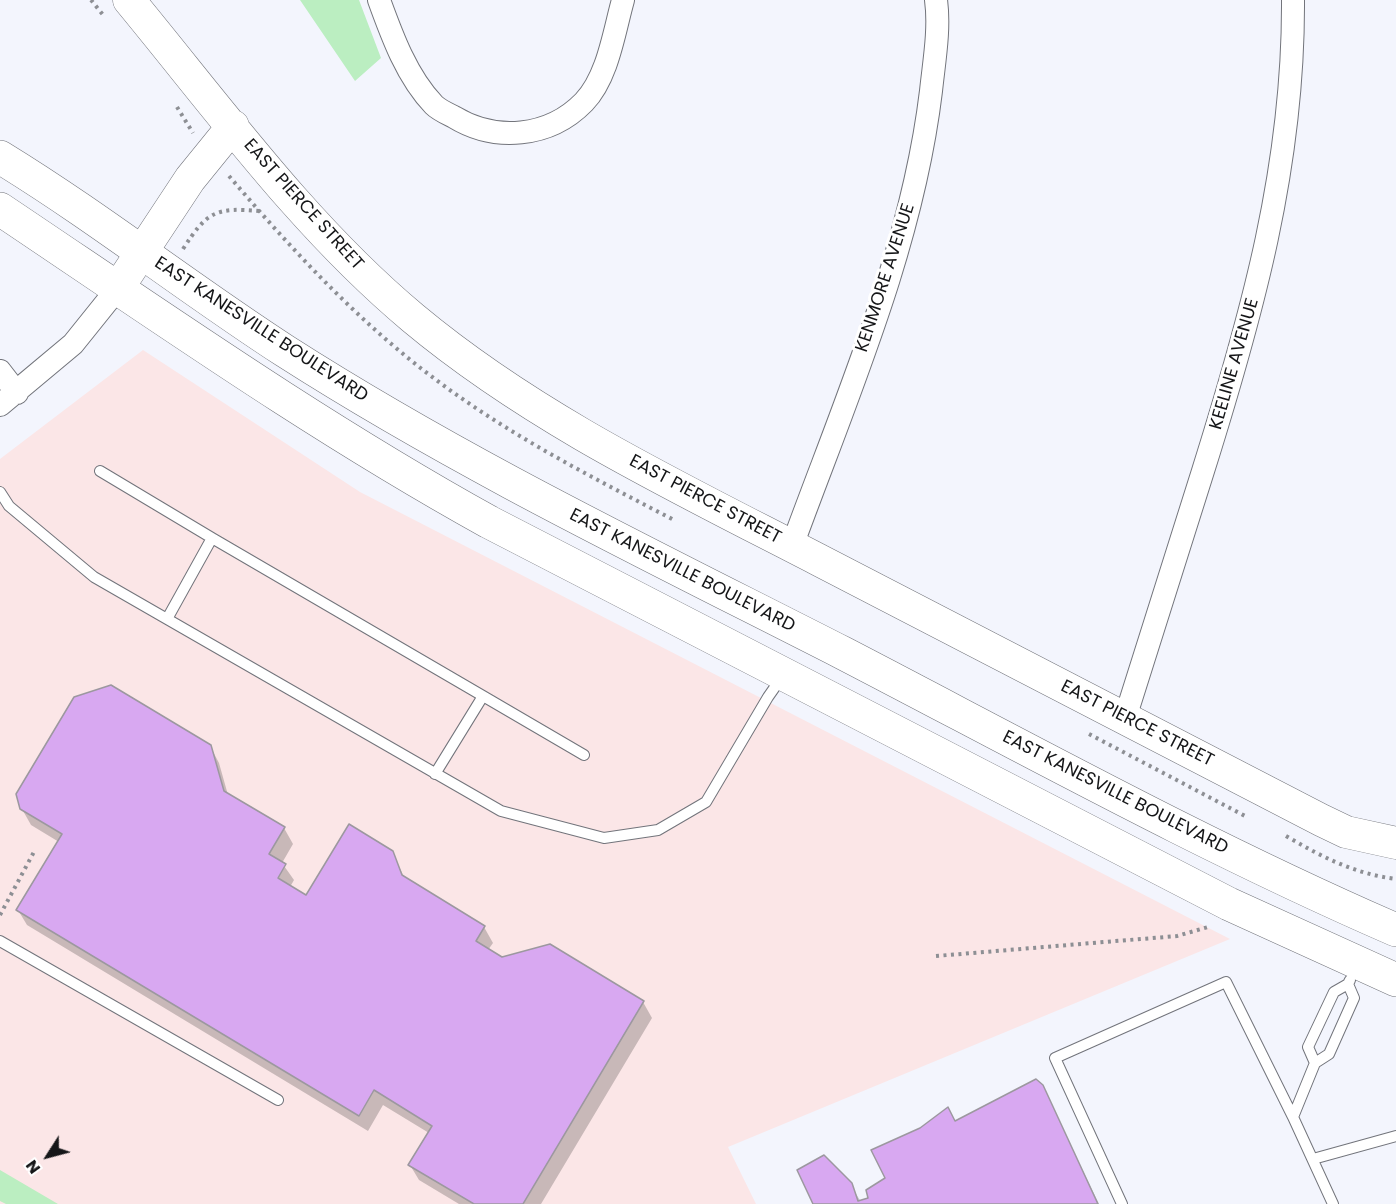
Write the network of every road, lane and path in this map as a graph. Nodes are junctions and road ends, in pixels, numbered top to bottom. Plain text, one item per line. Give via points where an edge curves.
1 (91, 0) edge
2 (379, 0) edge
3 (623, 0) edge
4 (936, 0) edge
5 (1293, 0) edge
6 (117, 9) edge
7 (173, 100) dead end
8 (233, 126) junction
9 (210, 154) junction
10 (0, 157) edge
11 (0, 209) edge
12 (259, 212) dead end
13 (141, 253) junction
14 (118, 288) junction
15 (0, 371) edge
16 (8, 399) edge
17 (100, 471) dead end
18 (0, 492) edge
19 (212, 538) junction
20 (792, 546) junction
21 (166, 619) junction
22 (784, 675) junction
23 (483, 696) junction
24 (1125, 718) junction
25 (584, 755) dead end
26 (435, 774) junction
27 (1396, 843) edge
28 (35, 850) dead end
29 (0, 915) edge
30 (1210, 926) dead end
31 (1396, 930) edge
32 (0, 941) edge
33 (936, 956) dead end
34 (1352, 974) junction
35 (1396, 980) edge
36 (1315, 1062) junction
37 (278, 1100) dead end
38 (1293, 1117) junction
39 (1396, 1136) edge
40 (1313, 1159) junction
41 (1122, 1204) edge
42 (1333, 1204) edge

1 - 6 path
2 - 3 street via 408,67 435,106 472,129 510,135 540,130 585,102 603,71
4 - 20 street, KENMORE AVENUE via 928,114 908,214 894,264
5 - 24 street, KEELINE AVENUE via 1287,123 1270,236 1234,372
6 - 8 main road, EAST PIERCE STREET
7 - 9 path
8 - 9 main road
8 - 20 main road, EAST PIERCE STREET via 306,214 360,270 458,354 587,438
9 - 12 path
9 - 13 main road
10 - 13 main road, EAST KANESVILLE BOULEVARD
11 - 14 main road
13 - 14 main road
13 - 31 main road, EAST KANESVILLE BOULEVARD via 286,352 550,502 1325,900
14 - 16 street via 74,344
14 - 22 main road via 246,376 419,483
15 - 16 street
17 - 19 lane
18 - 21 lane via 9,506 94,577
19 - 21 lane
19 - 23 lane
20 - 24 main road, EAST PIERCE STREET
21 - 26 lane
22 - 26 lane via 706,802 658,830 604,838 592,835 501,811
22 - 34 main road via 1229,904
23 - 25 lane
23 - 26 lane
24 - 27 main road, EAST PIERCE STREET via 1346,832
28 - 29 path
30 - 33 path via 1177,936
32 - 37 lane
34 - 35 main road
34 - 36 lane via 1354,998 1329,1054
34 - 36 lane via 1334,992 1308,1047
36 - 38 lane
38 - 40 lane
38 - 41 lane via 1226,982 1055,1058
39 - 40 lane
40 - 42 lane

